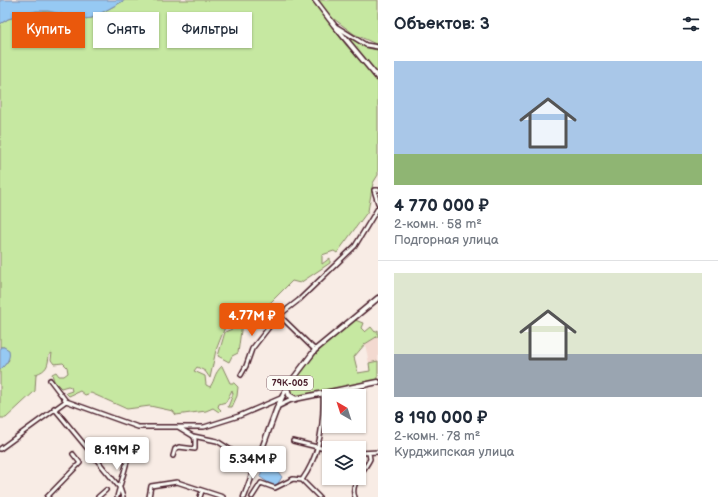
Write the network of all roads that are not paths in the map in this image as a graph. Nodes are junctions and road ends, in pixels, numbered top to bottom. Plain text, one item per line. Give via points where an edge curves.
1 (315, 0) edge
2 (334, 25) junction
3 (378, 48) edge
4 (378, 78) edge
5 (378, 190) edge
6 (378, 203) edge
7 (378, 208) edge
8 (378, 298) edge
9 (280, 316) junction
10 (315, 350) junction
11 (241, 375) dead end
12 (50, 380) dead end
13 (378, 382) edge
14 (287, 387) junction
15 (346, 389) edge
16 (322, 394) edge
17 (281, 398) junction
18 (296, 399) junction
19 (66, 401) junction
20 (54, 408) junction
21 (277, 408) junction
22 (178, 427) junction
23 (322, 428) edge
24 (192, 436) junction
25 (293, 441) dead end
26 (318, 448) junction
27 (0, 449) edge
28 (322, 449) edge
29 (231, 450) dead end
30 (378, 452) edge
31 (369, 453) joint
32 (73, 454) dead end
33 (173, 456) dead end
34 (128, 457) dead end
35 (302, 480) junction
36 (120, 488) junction
37 (106, 490) dead end
38 (202, 491) junction
39 (49, 496) edge
40 (98, 497) edge
41 (117, 497) edge
42 (123, 497) edge
43 (149, 497) edge
44 (200, 497) edge
45 (223, 497) edge
46 (244, 497) edge
47 (252, 497) edge
48 (318, 497) edge
49 (355, 497) edge

1 - 2 main road
2 - 3 street via 366,45
2 - 4 main road
5 - 6 street via 374,190
7 - 9 street via 355,246
8 - 10 main road, 79К-005
9 - 10 street
9 - 11 street via 252,349
10 - 14 main road, 79К-005
12 - 19 street
13 - 15 main road
14 - 17 main road, 79К-005
14 - 18 main road via 289,395
16 - 18 main road
17 - 18 main road
17 - 21 main road, 79К-005
17 - 22 street via 239,416 204,427
18 - 21 main road via 284,402
19 - 20 street
19 - 22 street via 138,427
20 - 27 street
20 - 36 street
21 - 46 main road, 79К-005
22 - 24 street
23 - 26 street
24 - 29 street via 213,439
24 - 33 street via 195,439 195,449 180,447 175,449
25 - 26 street
26 - 28 street
26 - 35 street via 310,469
30 - 31 street
31 - 49 street via 370,459 355,483
32 - 39 street via 80,463
34 - 36 street
35 - 47 street via 293,479 275,488 261,483
35 - 48 street
36 - 41 street via 116,492
36 - 42 street
37 - 40 street
38 - 43 street via 177,482 152,486
38 - 44 street
38 - 45 street

